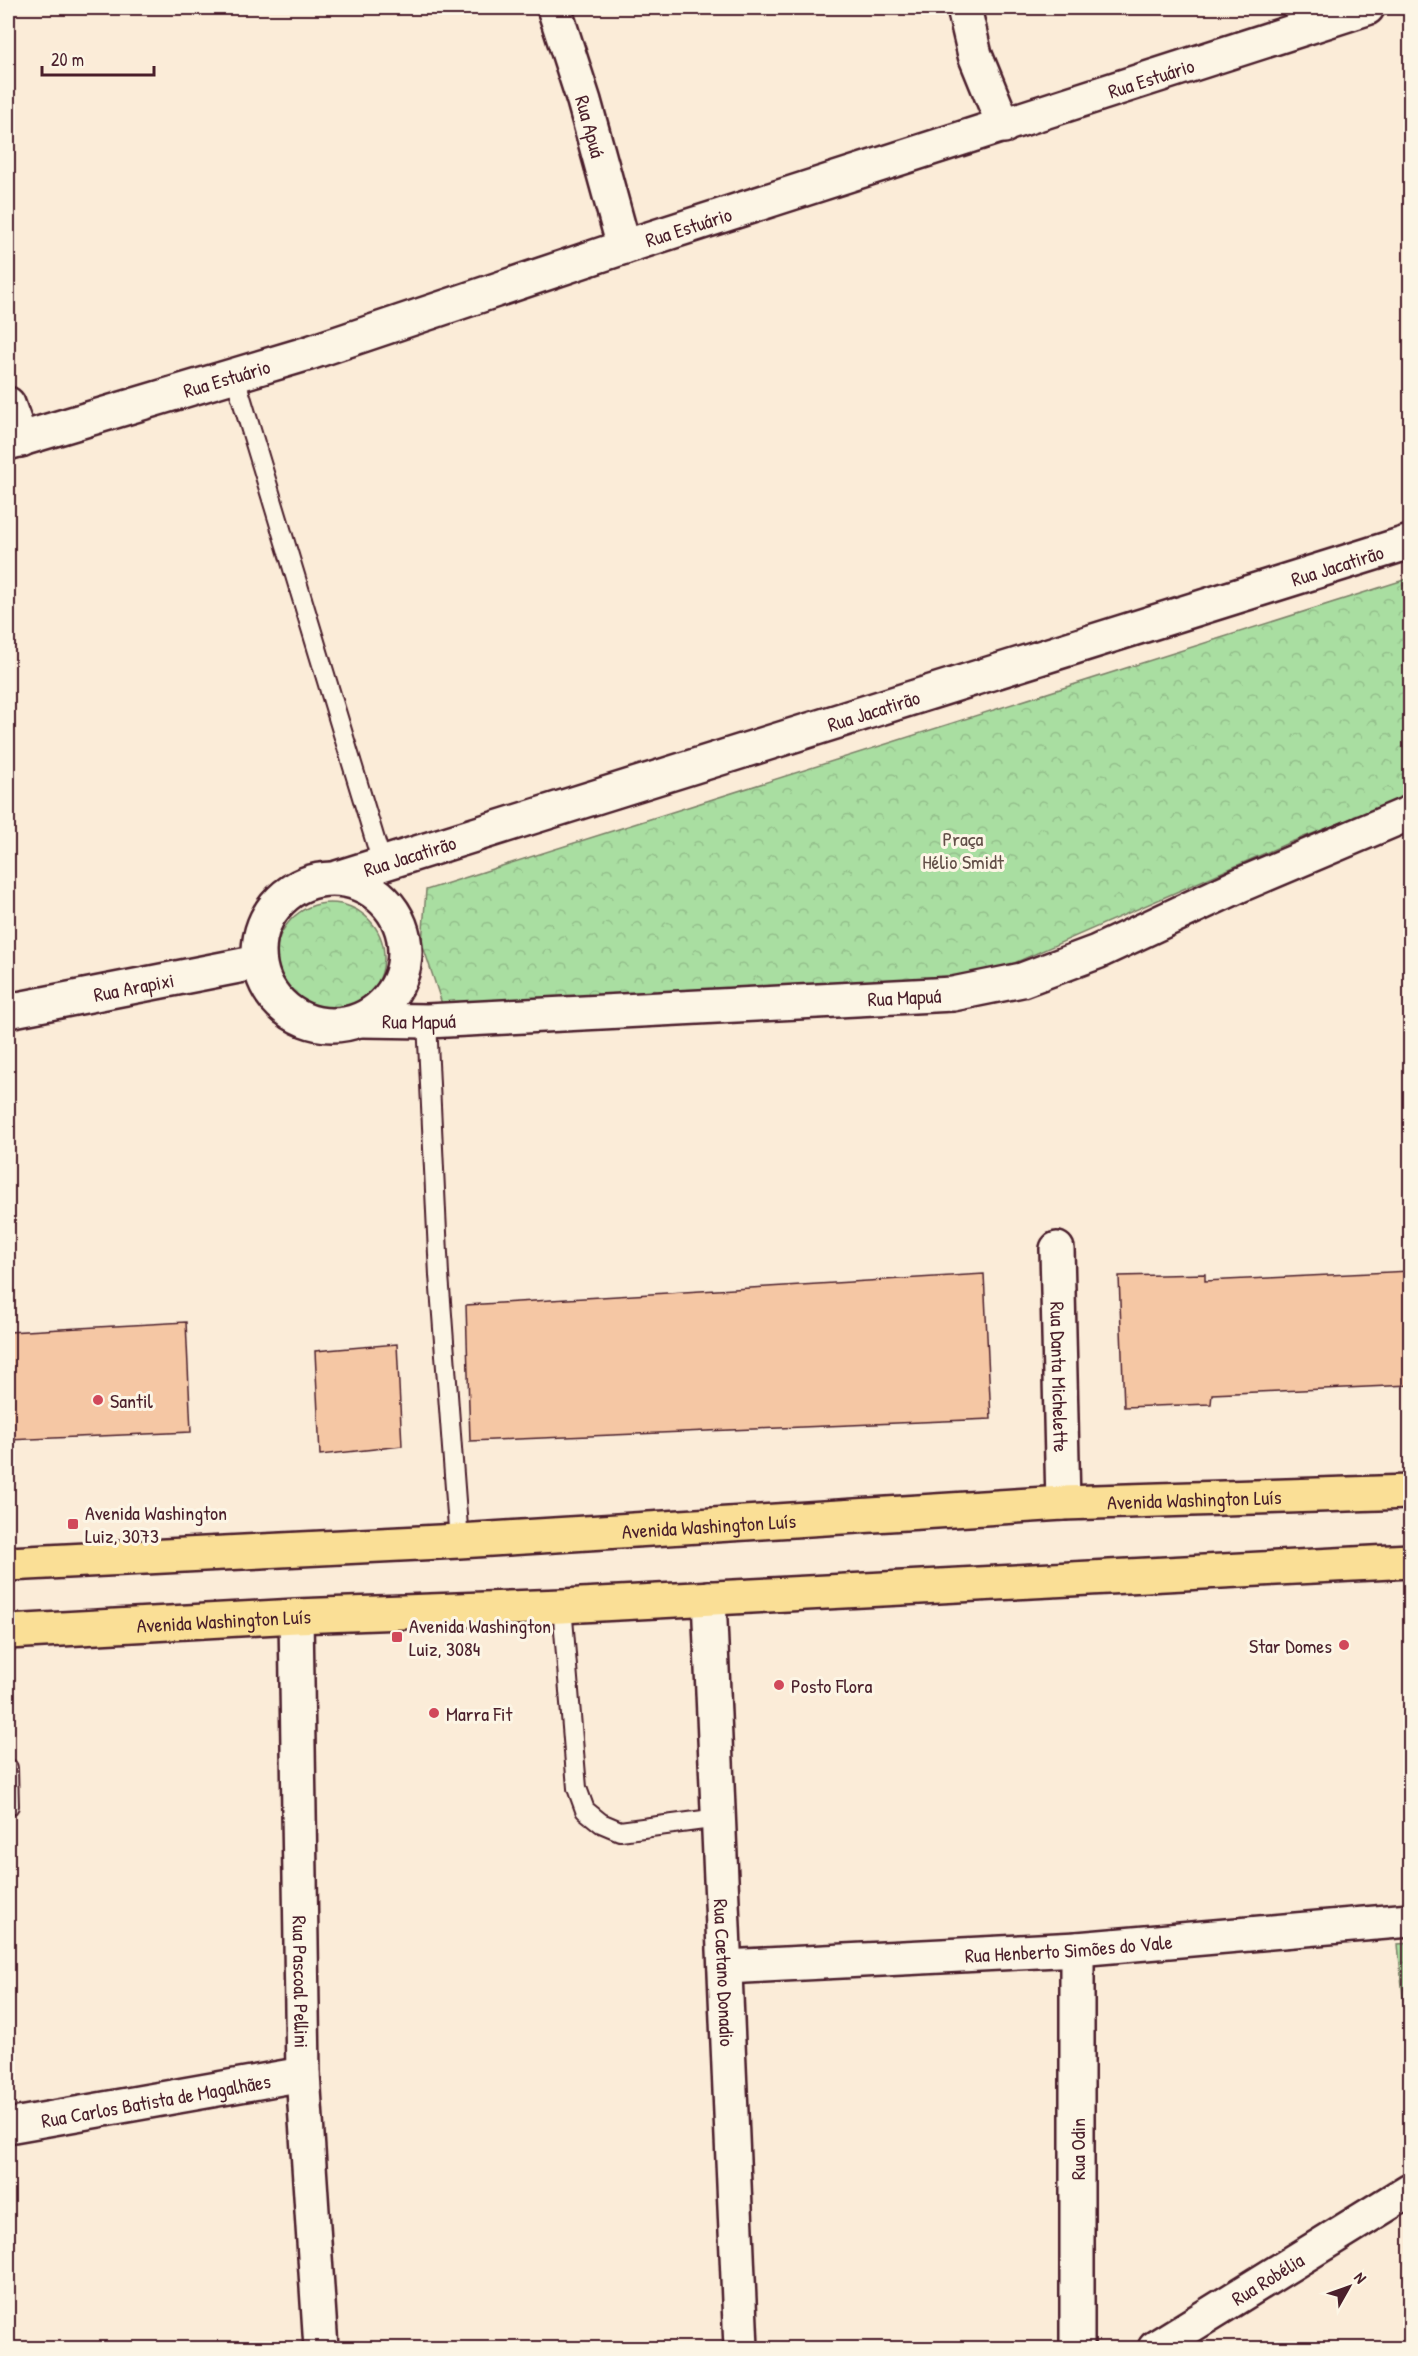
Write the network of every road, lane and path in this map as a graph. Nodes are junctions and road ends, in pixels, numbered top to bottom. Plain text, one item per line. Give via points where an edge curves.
1 (554, 8) edge
2 (964, 8) edge
3 (1367, 8) edge
4 (1004, 126) junction
5 (624, 247) junction
6 (235, 377) junction
7 (8, 404) edge
8 (14, 441) edge
9 (1410, 542) edge
10 (1410, 813) edge
11 (381, 863) junction
12 (337, 878) junction
13 (259, 962) junction
14 (8, 1011) edge
15 (362, 1020) junction
16 (427, 1021) junction
17 (1057, 1248) dead end
18 (1410, 1492) edge
19 (1063, 1503) junction
20 (459, 1541) junction
21 (1410, 1561) edge
22 (8, 1564) edge
23 (709, 1598) junction
24 (562, 1606) junction
25 (296, 1616) junction
26 (8, 1632) edge
27 (8, 1768) edge
28 (9, 1806) dead end
29 (719, 1818) junction
30 (1410, 1920) edge
31 (1077, 1949) junction
32 (725, 1968) junction
33 (303, 2074) junction
34 (8, 2126) edge
35 (1410, 2190) edge
36 (321, 2349) edge
37 (741, 2349) edge
38 (1077, 2349) edge
39 (1155, 2349) edge

1 - 5 street, Rua Apuá
2 - 4 street via 975,55
3 - 4 street, Rua Estuário
4 - 5 street, Rua Estuário
5 - 6 street, Rua Estuário
6 - 8 street, Rua Estuário
6 - 11 lane
7 - 8 street
9 - 11 street, Rua Jacatirão
10 - 16 street, Rua Mapuá via 1240,885 1097,952 1022,980 953,994
11 - 12 street, Rua Jacatirão
12 - 13 street via 313,880 293,888 277,902 265,920 259,940
12 - 15 street via 360,884 381,897 396,916 404,939 405,964 397,987 382,1006
13 - 14 street, Rua Arapixi
13 - 15 street via 265,984 278,1002 296,1016 317,1024 340,1026
15 - 16 street, Rua Mapuá
16 - 20 lane via 439,1275
17 - 19 street, Rua Danta Michelette
18 - 19 highway, Avenida Washington Luís
19 - 20 highway, Avenida Washington Luís
20 - 22 highway, Avenida Washington Luís
21 - 23 highway, Avenida Washington Luís
23 - 24 highway, Avenida Washington Luís
23 - 29 street, Rua Caetano Donadio
24 - 25 highway, Avenida Washington Luís
24 - 29 lane via 577,1788 585,1810 601,1824 620,1831
25 - 26 highway, Avenida Washington Luís
25 - 33 street, Rua Pascoal Pellini
27 - 28 lane
29 - 32 street, Rua Caetano Donadio
30 - 31 street, Rua Henberto Simões do Vale
31 - 32 street, Rua Henberto Simões do Vale
31 - 38 street, Rua Odin
32 - 37 street, Rua Caetano Donadio
33 - 34 street, Rua Carlos Batista de Magalhães
33 - 36 street, Rua Pascoal Pellini
35 - 39 street, Rua Robélia

